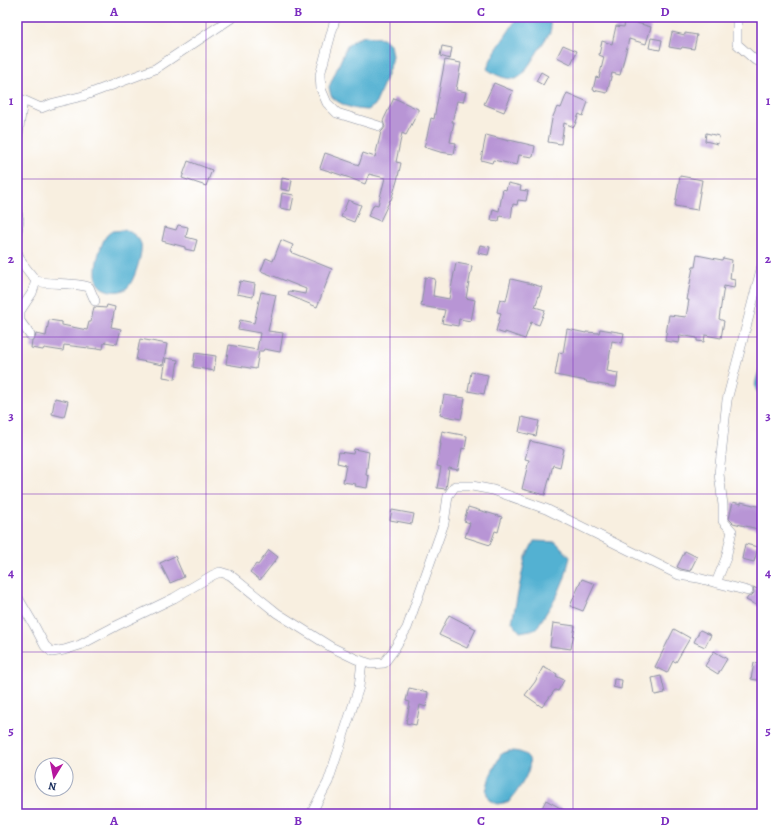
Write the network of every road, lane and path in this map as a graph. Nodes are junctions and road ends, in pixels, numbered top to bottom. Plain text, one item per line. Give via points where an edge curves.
1 (233, 17) edge
2 (336, 17) edge
3 (737, 17) edge
4 (762, 62) edge
5 (20, 99) edge
6 (379, 126) dead end
7 (17, 141) edge
8 (17, 212) edge
9 (17, 232) edge
10 (17, 252) edge
11 (762, 266) edge
12 (36, 281) junction
13 (95, 301) dead end
14 (30, 335) dead end
15 (716, 583) junction
16 (748, 591) dead end
17 (17, 596) edge
18 (362, 661) junction
19 (311, 814) edge

1 - 5 street via 155,69 83,96 41,108
2 - 6 street via 320,75 321,88 327,103 337,113
3 - 4 street via 737,44 755,60
5 - 7 street
8 - 9 street
10 - 12 street
11 - 15 street via 727,400 719,474 723,521 732,532 726,558
12 - 13 street via 89,287
12 - 14 street via 20,312 20,321
15 - 16 street
15 - 18 street via 678,575 546,509 493,490 456,486 448,496 444,523 406,628 384,663 371,664
17 - 18 street via 45,646 52,652 80,645 220,572 230,575 277,613 308,633
18 - 19 street via 359,687 336,758 328,782

